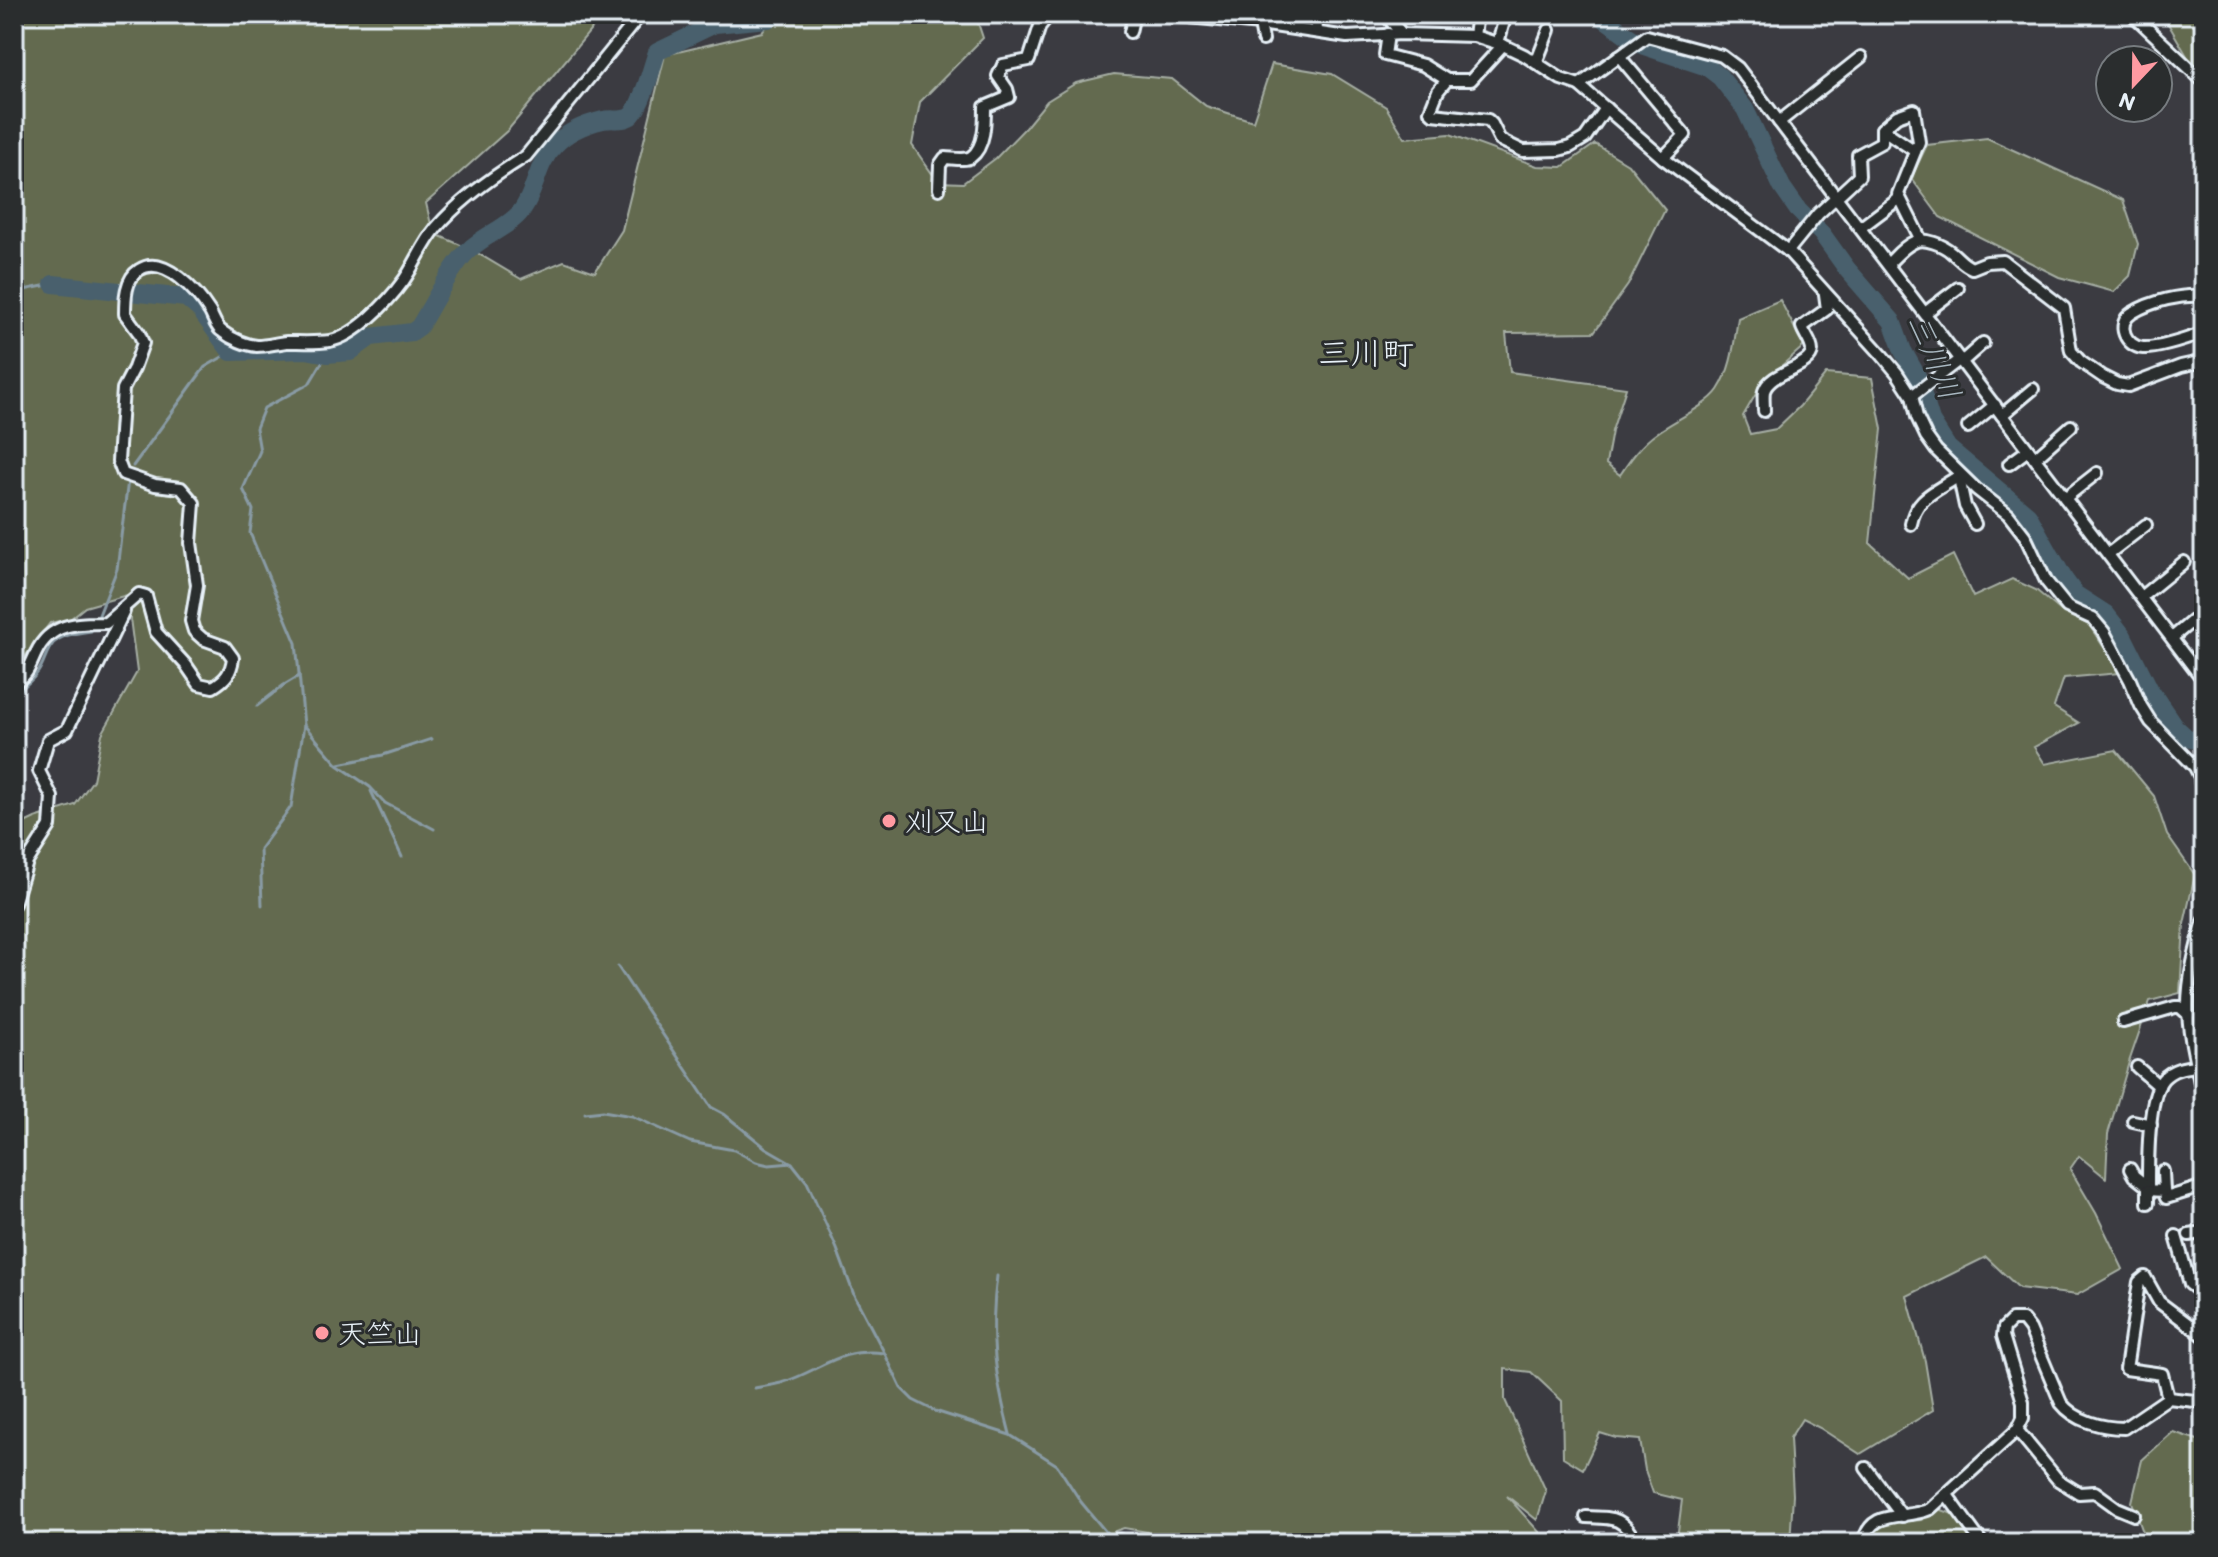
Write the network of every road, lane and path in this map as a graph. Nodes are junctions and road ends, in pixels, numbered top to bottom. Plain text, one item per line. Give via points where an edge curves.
1 (641, 14) edge
2 (1050, 14) edge
3 (1134, 14) edge
4 (1158, 14) edge
5 (1316, 14) edge
6 (1385, 14) edge
7 (1477, 14) edge
8 (1506, 14) edge
9 (2132, 14) edge
10 (1260, 24) junction
11 (1549, 30) dead end
12 (1130, 32) dead end
13 (1317, 32) junction
14 (1388, 34) junction
15 (1402, 34) junction
16 (1474, 36) junction
17 (1263, 40) dead end
18 (1501, 44) junction
19 (1623, 53) junction
20 (1861, 57) dead end
21 (1536, 63) junction
22 (1447, 80) junction
23 (2204, 82) edge
24 (1579, 85) junction
25 (1606, 108) junction
26 (1779, 122) junction
27 (1882, 129) junction
28 (1915, 151) junction
29 (1663, 158) junction
30 (939, 189) dead end
31 (1835, 197) junction
32 (1896, 201) dead end
33 (1860, 228) junction
34 (1921, 240) junction
35 (1788, 251) junction
36 (1888, 264) junction
37 (1958, 288) dead end
38 (1825, 294) junction
39 (2204, 296) edge
40 (1925, 313) junction
41 (2204, 333) edge
42 (1983, 343) dead end
43 (1959, 360) junction
44 (2204, 361) edge
45 (2033, 389) dead end
46 (1913, 396) junction
47 (1995, 405) junction
48 (1764, 411) dead end
49 (2002, 415) junction
50 (2071, 426) dead end
51 (1968, 427) dead end
52 (2031, 454) junction
53 (2009, 464) dead end
54 (2097, 473) dead end
55 (1955, 476) junction
56 (2065, 498) junction
57 (1911, 524) dead end
58 (1975, 524) dead end
59 (2146, 525) dead end
60 (2108, 554) junction
61 (2184, 562) dead end
62 (2141, 597) junction
63 (125, 608) junction
64 (2204, 611) edge
65 (2172, 638) junction
66 (2204, 679) edge
67 (14, 683) edge
68 (2204, 814) edge
69 (14, 904) edge
70 (2204, 920) edge
71 (2189, 1015) junction
72 (2123, 1022) dead end
73 (2137, 1067) dead end
74 (2200, 1069) edge
75 (2159, 1086) junction
76 (2204, 1104) edge
77 (2133, 1121) dead end
78 (2151, 1125) junction
79 (2130, 1169) dead end
80 (2163, 1171) dead end
81 (2204, 1186) edge
82 (2148, 1189) junction
83 (2164, 1191) junction
84 (2148, 1203) dead end
85 (2204, 1233) edge
86 (2189, 1235) dead end
87 (2176, 1236) dead end
88 (2204, 1295) edge
89 (2204, 1336) edge
90 (2168, 1398) junction
91 (2204, 1402) edge
92 (2017, 1430) junction
93 (1866, 1468) dead end
94 (1947, 1495) junction
95 (2134, 1515) dead end
96 (1902, 1516) junction
97 (1586, 1517) dead end
98 (1636, 1543) edge
99 (1863, 1543) edge
100 (1982, 1543) edge

1 - 63 street via 526,156 435,229 404,280 350,334 329,341 256,346 220,331 209,310 175,273 162,266 141,268 128,284 125,303 125,314 143,343 123,389 118,461 123,474 181,488 194,503 191,543 197,585 191,621 203,639 225,647 233,658 231,672 213,687 199,684 156,632 146,596 139,594
2 - 30 street via 1040,26 1029,60 1003,65 999,71 1009,97 985,107 984,134 973,154 945,158
3 - 12 street
4 - 10 street
5 - 13 street
6 - 15 street
7 - 16 street
8 - 18 street
9 - 23 street
10 - 13 street
10 - 17 street
11 - 21 street
13 - 14 street via 1347,37
14 - 15 street
14 - 22 street via 1385,55 1423,65
15 - 16 street
16 - 18 street
18 - 21 street
18 - 22 street via 1471,80
19 - 24 street
19 - 26 street via 1647,36 1722,56 1738,68
19 - 29 street via 1685,135
20 - 26 street
21 - 24 street
22 - 25 street via 1430,105 1433,114 1488,120 1500,140 1523,151 1559,150 1579,143
24 - 25 street
25 - 29 street
26 - 31 street
27 - 28 street
27 - 28 street via 1914,110 1919,142
27 - 31 street via 1882,142 1858,155 1859,176
28 - 34 street via 1898,194
29 - 35 street
31 - 33 street
31 - 35 street
32 - 33 street
33 - 36 street
34 - 36 street
34 - 44 street via 1951,251 1972,268 1995,260 2016,269 2064,308 2075,357 2117,384 2136,384
35 - 38 street
36 - 40 street
37 - 40 street
38 - 46 street
38 - 48 street via 1827,309 1802,327 1811,346 1808,360 1768,384
39 - 41 street via 2150,305 2132,313 2123,325 2130,344 2143,348
40 - 43 street
42 - 43 street
43 - 46 street
43 - 47 street
45 - 49 street
46 - 55 street via 1926,436
47 - 49 street
47 - 51 street
49 - 52 street
50 - 52 street
52 - 53 street
52 - 56 street
54 - 56 street
55 - 57 street via 1913,509
55 - 58 street
55 - 68 street via 2008,514 2067,607 2093,619 2104,632 2151,722 2195,767
56 - 60 street
59 - 60 street
60 - 62 street
61 - 62 street
62 - 65 street
63 - 67 street via 106,623 54,629 39,646 25,677
63 - 69 street via 67,730 48,740 39,771 52,797 50,826 27,862
64 - 65 street
65 - 66 street
70 - 71 street via 2189,987
71 - 72 street via 2175,1007
71 - 74 street
73 - 75 street
74 - 75 street via 2174,1070
74 - 76 street
75 - 78 street
77 - 78 street
78 - 82 street
79 - 82 street
80 - 83 street
81 - 83 street via 2166,1198
82 - 83 street
82 - 84 street
85 - 86 street
87 - 88 street via 2190,1284
89 - 90 street via 2159,1302 2145,1277 2139,1282 2126,1369 2162,1374
90 - 91 street
90 - 92 street via 2124,1428 2075,1415 2061,1403 2030,1329 2017,1318 2007,1322 2003,1336 2023,1402
92 - 94 street
92 - 95 street via 2058,1480 2079,1493 2095,1492
93 - 96 street
94 - 96 street via 1930,1509
94 - 100 street
96 - 99 street via 1874,1522
97 - 98 street via 1616,1518

